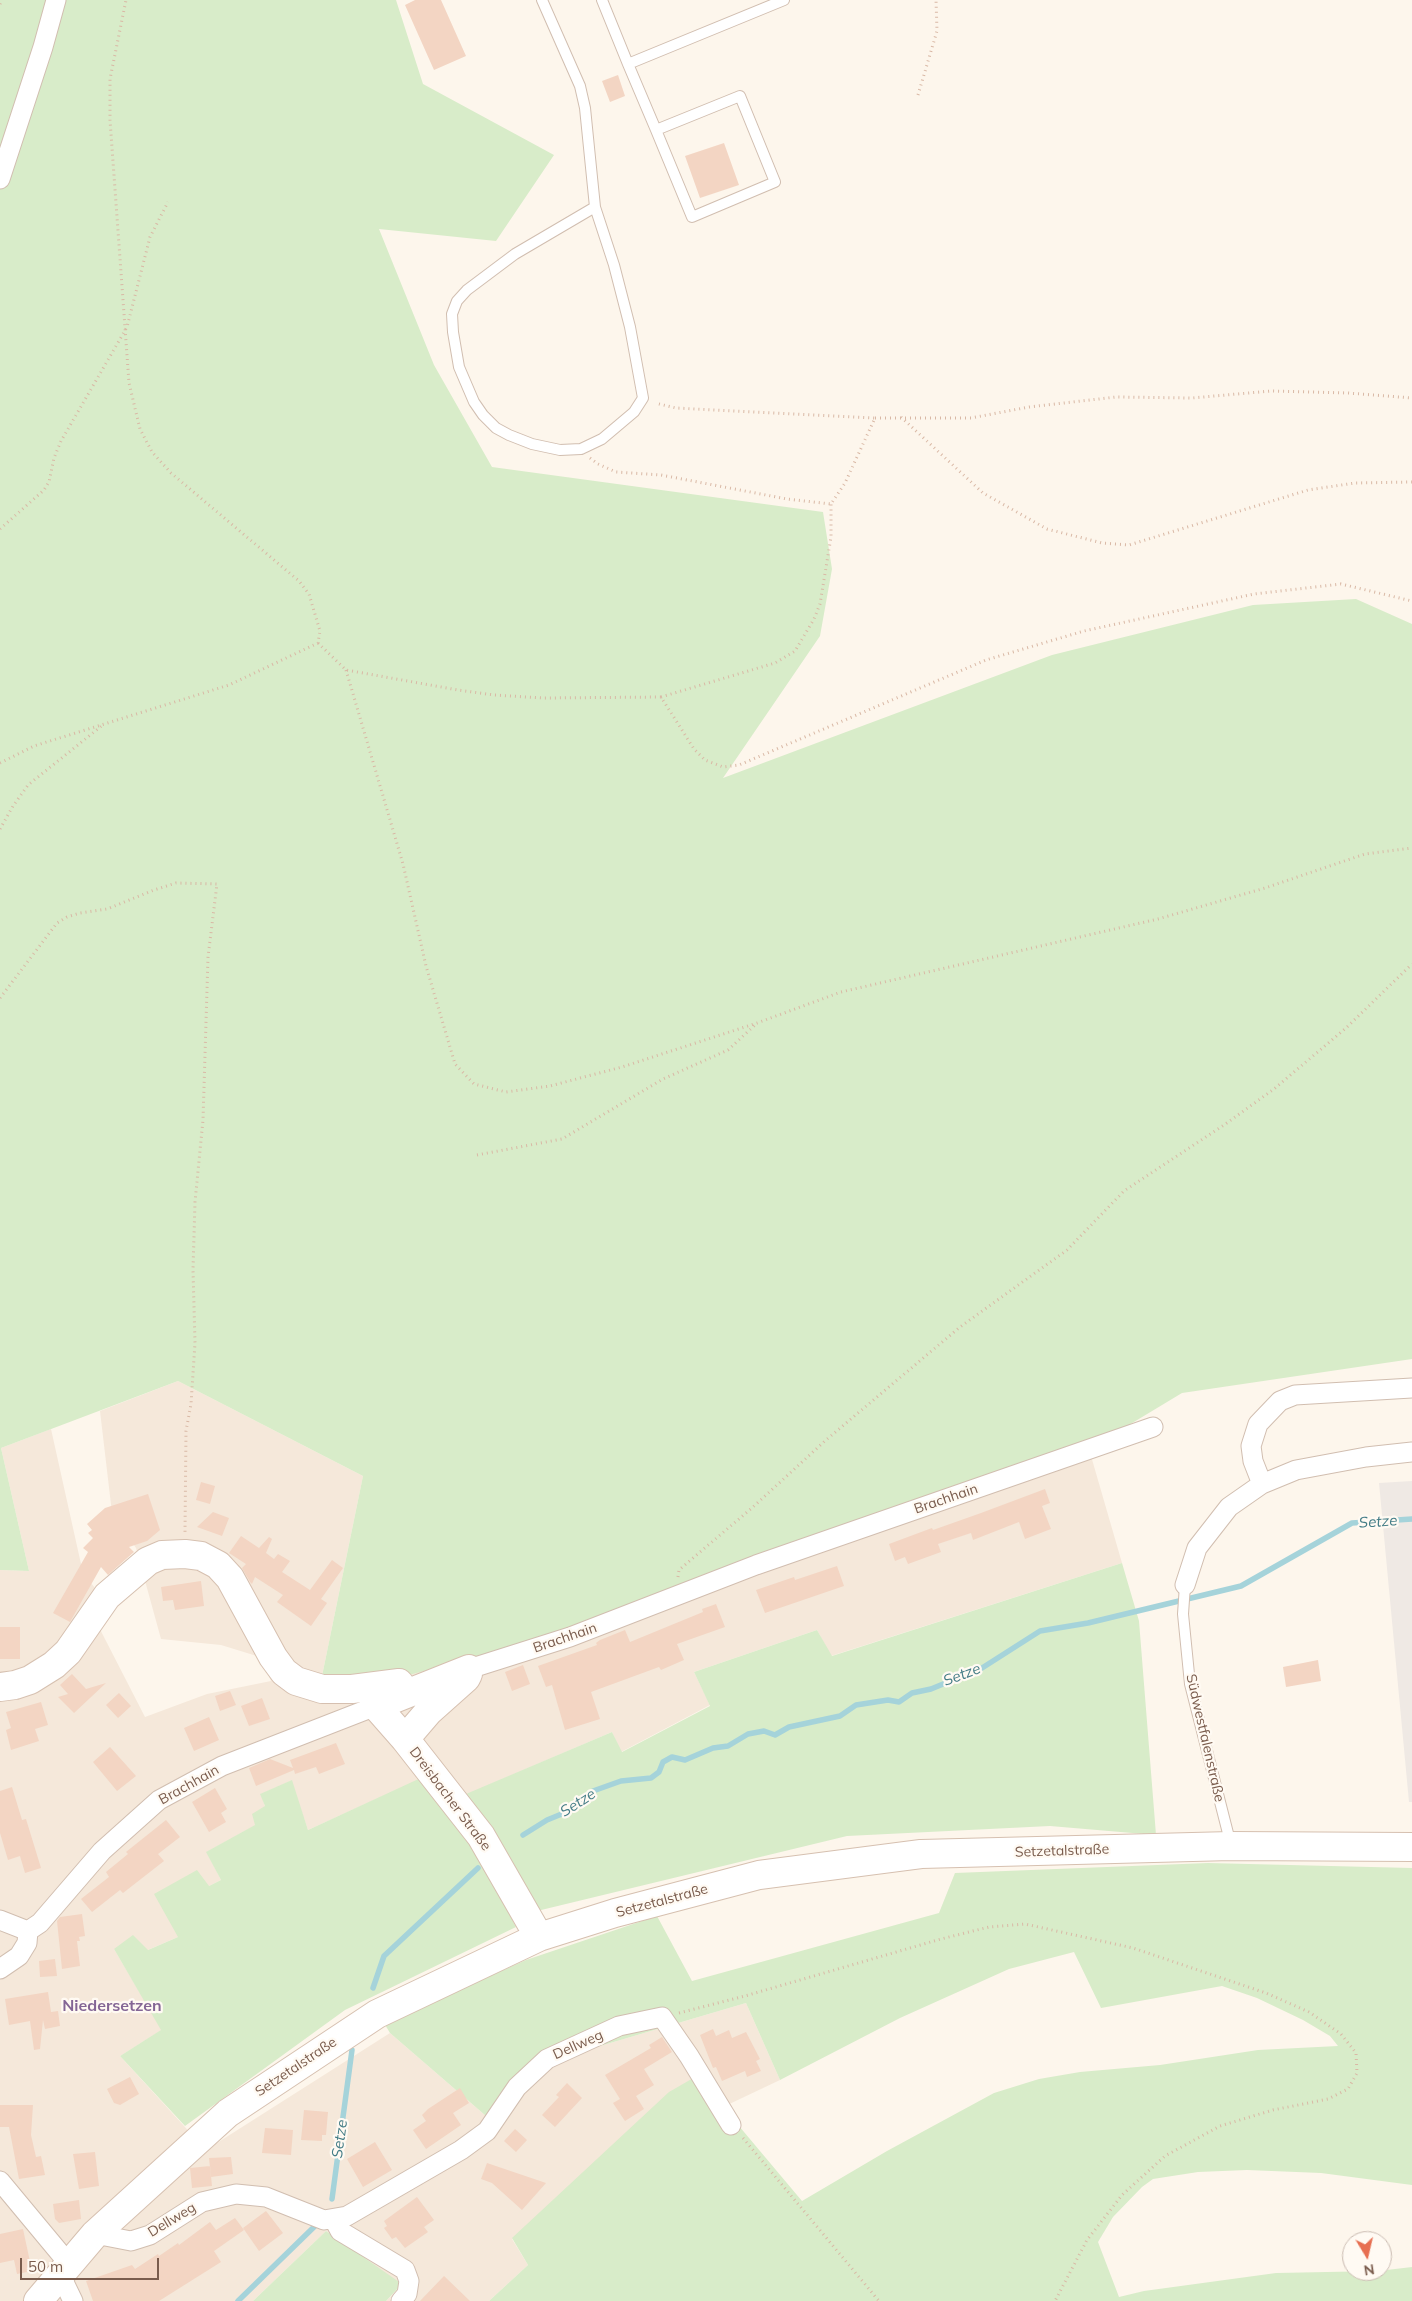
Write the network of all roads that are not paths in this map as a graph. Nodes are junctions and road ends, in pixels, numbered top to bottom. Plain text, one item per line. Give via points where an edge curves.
1 (56, 0) edge
2 (542, 0) edge
3 (602, 0) edge
4 (784, 0) edge
5 (628, 64) junction
6 (656, 130) junction
7 (0, 179) edge
8 (596, 208) junction
9 (1412, 1388) edge
10 (1153, 1427) dead end
11 (1412, 1452) edge
12 (1262, 1484) junction
13 (1185, 1585) joint
14 (469, 1669) junction
15 (0, 1687) edge
16 (407, 1692) junction
17 (376, 1706) junction
18 (405, 1739) junction
19 (1231, 1846) junction
20 (1412, 1846) edge
21 (0, 1920) edge
22 (28, 1931) junction
23 (539, 1938) junction
24 (0, 1969) edge
25 (732, 2125) road end
26 (0, 2181) edge
27 (334, 2220) junction
28 (95, 2234) junction
29 (64, 2269) junction
30 (38, 2301) edge
31 (73, 2301) edge
32 (400, 2301) edge

1 - 7 street
2 - 8 lane via 580,86
3 - 5 lane
4 - 5 lane
5 - 6 lane
6 - 6 lane via 740,96 775,182 692,217
8 - 8 lane via 515,254 467,290 457,301 452,314 459,367 483,415 496,428 532,444 560,450 581,449 602,439 634,412 642,398 623,301
9 - 12 street via 1295,1395 1280,1401 1258,1424 1251,1446
10 - 14 street, Brachhain via 756,1565 570,1637
11 - 12 street, Südwestfalenstraße via 1296,1470
12 - 13 street, Südwestfalenstraße via 1229,1507 1197,1548
13 - 19 lane, Südwestfalenstraße via 1183,1610 1190,1684
14 - 16 street, Brachhain
14 - 18 street, Dreisbacher Straße via 466,1678 429,1711
15 - 16 street via 30,1680 54,1665 68,1652 107,1596 148,1561 162,1555 185,1554 202,1556 218,1565 230,1578 273,1656 284,1672 296,1681 322,1688 352,1689 399,1683
16 - 17 street, Brachhain
17 - 18 street, Dreisbacher Straße
17 - 22 street, Brachhain via 222,1766 159,1800 102,1851 40,1923
18 - 23 street, Dreisbacher Straße via 480,1836
19 - 20 street, Setzetalstraße
19 - 23 street, Setzetalstraße via 921,1854 759,1875 615,1913
21 - 22 street
22 - 24 street via 27,1943 19,1956
23 - 28 street, Setzetalstraße via 377,2014 236,2108
25 - 27 street, Dellweg via 662,2017 619,2026 547,2059 517,2087 488,2131 461,2150 347,2216
26 - 29 street
27 - 28 street, Dellweg via 324,2220 266,2197 236,2194 202,2202 150,2235 131,2241
27 - 32 street via 340,2231 405,2270 409,2281 407,2294
28 - 29 street, Setzetalstraße
29 - 30 street, Setzetalstraße
29 - 31 street

